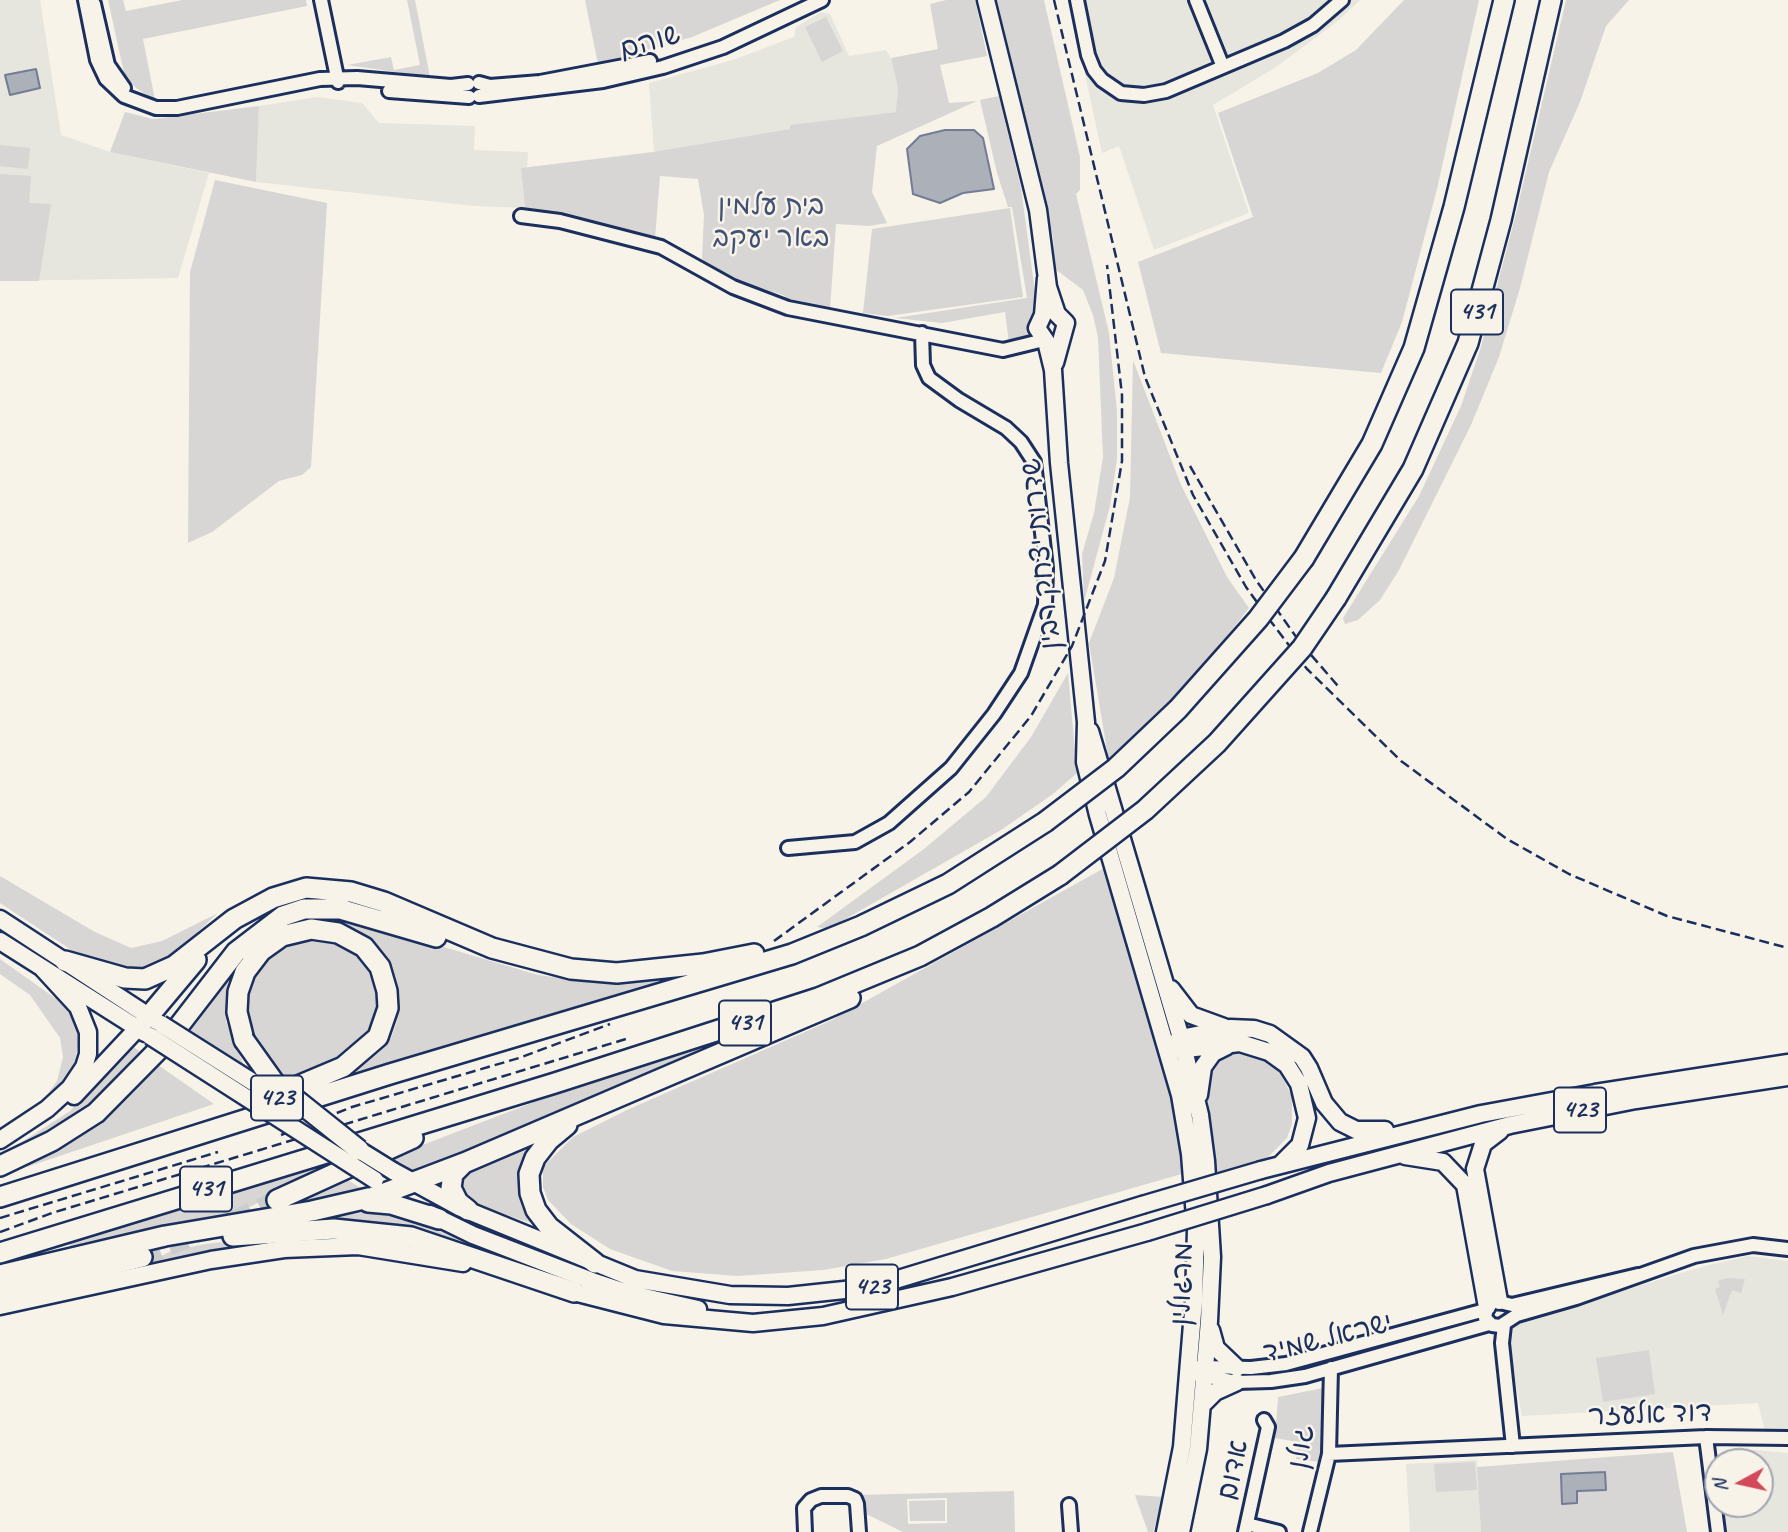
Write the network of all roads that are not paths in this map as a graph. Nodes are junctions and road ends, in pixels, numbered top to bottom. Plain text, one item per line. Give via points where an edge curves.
1 (85, 0) edge
2 (93, 0) edge
3 (321, 0) edge
4 (806, 0) edge
5 (822, 0) edge
6 (986, 0) edge
7 (1077, 0) edge
8 (1196, 0) edge
9 (1342, 0) edge
10 (1504, 0) edge
11 (1551, 0) edge
12 (1325, 6) edge
13 (1223, 67) junction
14 (337, 80) junction
15 (474, 90) junction
16 (143, 104) junction
17 (521, 216) dead end
18 (1048, 329) junction
19 (922, 333) junction
20 (1086, 722) junction
21 (788, 848) dead end
22 (260, 905) junction
23 (0, 919) edge
24 (968, 931) junction
25 (827, 940) junction
26 (0, 941) edge
27 (65, 961) junction
28 (43, 969) junction
29 (1160, 969) junction
30 (607, 972) junction
31 (149, 1026) junction
32 (1230, 1028) junction
33 (1240, 1043) junction
34 (1183, 1045) junction
35 (1167, 1049) junction
36 (1788, 1063) edge
37 (1788, 1077) edge
38 (555, 1083) junction
39 (618, 1096) junction
40 (1200, 1115) junction
41 (1510, 1125) junction
42 (1422, 1128) junction
43 (0, 1141) edge
44 (359, 1150) junction
45 (1375, 1160) junction
46 (464, 1163) junction
47 (1279, 1165) junction
48 (0, 1166) edge
49 (68, 1174) junction
50 (386, 1181) junction
51 (412, 1183) junction
52 (0, 1197) edge
53 (277, 1200) tunnel mouth
54 (343, 1205) junction
55 (468, 1210) junction
56 (439, 1219) junction
57 (1788, 1249) edge
58 (97, 1251) junction
59 (0, 1253) edge
60 (142, 1257) tunnel mouth
61 (595, 1263) junction
62 (0, 1275) edge
63 (0, 1292) edge
64 (575, 1292) junction
65 (0, 1306) edge
66 (1496, 1315) junction
67 (795, 1318) junction
68 (1209, 1321) junction
69 (1331, 1368) junction
70 (1205, 1372) junction
71 (1237, 1375) junction
72 (1188, 1378) junction
73 (1202, 1405) junction
74 (1264, 1420) dead end
75 (1706, 1437) junction
76 (1788, 1438) edge
77 (1513, 1446) junction
78 (1329, 1454) junction
79 (1069, 1505) dead end
80 (1246, 1528) edge
81 (805, 1532) edge
82 (859, 1532) edge
83 (1071, 1532) edge
84 (1165, 1532) edge
85 (1181, 1532) edge
86 (1279, 1532) edge
87 (1310, 1532) edge
88 (1718, 1532) edge

1 - 16 street, שוהם via 102,74 117,92
2 - 16 street via 111,72
3 - 14 street
4 - 15 street, שוהם via 718,40 641,64
5 - 15 street, שוהם via 723,47 663,66 603,81
6 - 18 main road, שדרות יצחק רבין via 1038,210
7 - 13 street via 1094,70 1121,93 1166,91
8 - 13 street
9 - 12 street
10 - 25 highway, 431, bridge via 1436,278 1414,348 1372,444 1304,558 1251,628 1178,709 1115,768 1045,822 948,884
11 - 24 highway, 431, bridge via 1468,343 1413,469 1336,598 1302,648 1217,743 1135,818 1060,875
12 - 13 street via 1284,41
14 - 15 street, שוהם
14 - 16 street, שוהם via 320,79 177,108
17 - 19 street via 552,219 661,247 733,287 788,308
18 - 19 street via 1003,349
18 - 20 main road, שדרות יצחק רבין
19 - 21 street via 923,365 929,378 1006,428 1034,462 1046,568 1045,605 1021,673 951,768 890,823 855,842
20 - 29 main road, שדרות יצחק רבין
20 - 35 main road, שדרות יצחק רבין via 1084,753 1092,794
22 - 27 highway via 224,925 174,966 145,979
22 - 30 highway via 306,888 351,892 492,948 571,969
22 - 31 highway via 219,935
23 - 27 main road
24 - 38 highway, 431 via 838,990
24 - 39 highway via 878,986
25 - 30 highway via 703,964
25 - 49 highway, 431
26 - 28 main road
27 - 31 main road
28 - 31 main road
28 - 43 main road via 79,1007 88,1032 88,1054 70,1088
29 - 32 main road via 1191,1015
29 - 34 main road, שדרות יצחק רבין
30 - 48 highway via 550,969 358,912 304,909 268,925 236,951 168,1040 96,1113
31 - 43 main road via 71,1099
31 - 44 main road, 423, bridge
31 - 50 main road, 423, bridge
32 - 34 main road
32 - 42 main road via 1259,1030 1293,1049 1310,1068 1328,1110 1348,1127 1366,1131
33 - 34 main road
33 - 40 main road via 1213,1053 1203,1067
33 - 47 main road via 1279,1058 1294,1074 1304,1096 1304,1133 1292,1155
34 - 35 main road
34 - 40 main road, מרגולין
35 - 72 main road, מרגולין via 1185,1124 1196,1230
36 - 42 main road, 423 via 1594,1093
37 - 41 main road, 423
38 - 53 highway via 401,1143
38 - 59 highway, 431
39 - 46 highway
39 - 61 highway via 549,1140 529,1174 536,1210 565,1242
40 - 68 main road, מרגולין via 1211,1226
41 - 45 main road, 423
41 - 66 main road via 1483,1144 1475,1169
42 - 47 main road, 423
44 - 49 highway, bridge via 274,1082 244,1040 237,1012 245,972 261,951 282,936 311,929 338,933 364,947 380,967 387,990 385,1022 378,1037 356,1059 328,1076
44 - 50 main road, 423, bridge
45 - 66 main road via 1429,1159 1443,1162 1460,1177
45 - 67 main road, 423, bridge via 953,1287
46 - 51 highway
46 - 55 highway via 453,1174 451,1188
47 - 61 main road, 423, bridge via 846,1292 730,1295 635,1279
49 - 52 highway, 431
50 - 51 highway
50 - 54 highway
50 - 56 main road, 423
51 - 55 main road, 423
54 - 56 highway via 378,1202
54 - 58 highway
55 - 61 main road, 423
56 - 67 main road, 423 via 526,1257 631,1294 700,1309
57 - 66 street, ישראל שמיד via 1766,1245 1694,1256
58 - 62 highway
58 - 64 highway via 269,1233 361,1231 411,1237
60 - 63 highway
64 - 65 main road via 445,1258 323,1245 211,1260
64 - 67 main road via 664,1315 753,1323
66 - 69 street, ישראל שמיד
66 - 71 street, ישראל שמיד
66 - 77 street
68 - 70 main road, מרגולין
68 - 71 main road via 1216,1348
69 - 71 street, ישראל שמיד via 1271,1381
69 - 78 street, גולן
70 - 71 street, ישראל שמיד
70 - 72 street, ישראל שמיד
70 - 73 main road, מרגולין
71 - 73 main road
72 - 84 main road, מרגולין via 1178,1477
73 - 85 main road, מרגולין via 1194,1479
74 - 80 street, אדום via 1268,1427
75 - 76 street, דוד אלעזר
75 - 77 street, דוד אלעזר
75 - 88 street
77 - 78 street, דוד אלעזר
78 - 87 street, גולן
79 - 83 street
80 - 86 street
81 - 82 street via 804,1508 821,1496 855,1499

